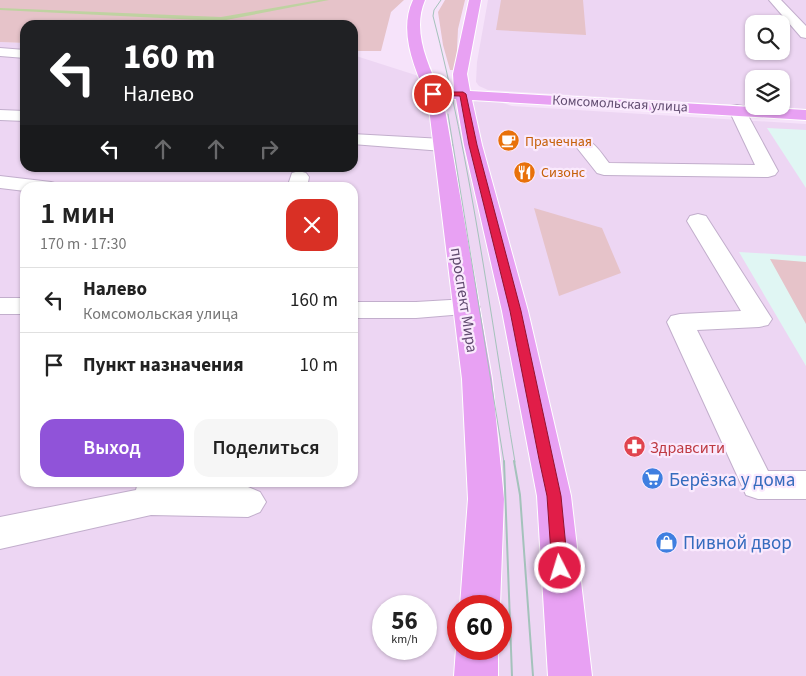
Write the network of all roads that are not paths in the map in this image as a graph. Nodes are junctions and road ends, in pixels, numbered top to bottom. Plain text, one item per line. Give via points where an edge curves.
1 (419, 0) edge
2 (475, 0) edge
3 (775, 0) edge
4 (806, 34) edge
5 (0, 52) edge
6 (20, 54) edge
7 (448, 94) junction
8 (737, 110) junction
9 (0, 115) edge
10 (806, 115) edge
11 (20, 116) edge
12 (358, 139) edge
13 (583, 144) dead end
14 (443, 145) junction
15 (0, 182) edge
16 (20, 184) edge
17 (698, 221) dead end
18 (0, 306) edge
19 (20, 306) edge
20 (467, 307) junction
21 (358, 310) edge
22 (806, 485) edge
23 (153, 492) edge
24 (248, 502) dead end
25 (0, 533) edge
26 (481, 595) edge
27 (477, 660) edge
28 (476, 676) edge
29 (570, 676) edge

1 - 7 main road, проспект Мира via 412,19 419,56
2 - 7 main road, проспект Мира via 460,74
3 - 4 street
5 - 6 street
7 - 8 main road, Комсомольская улица
7 - 14 main road, проспект Мира
7 - 29 main road, проспект Мира via 473,145 516,311 554,496
8 - 10 main road, Комсомольская улица
8 - 13 street via 768,171 604,169
9 - 11 street
12 - 14 street
14 - 20 main road, проспект Мира
15 - 16 street
17 - 22 street via 759,319 680,322 758,485
18 - 19 street
20 - 21 street
20 - 26 main road, проспект Мира via 477,379 486,499
23 - 24 street
23 - 25 street
27 - 28 main road

